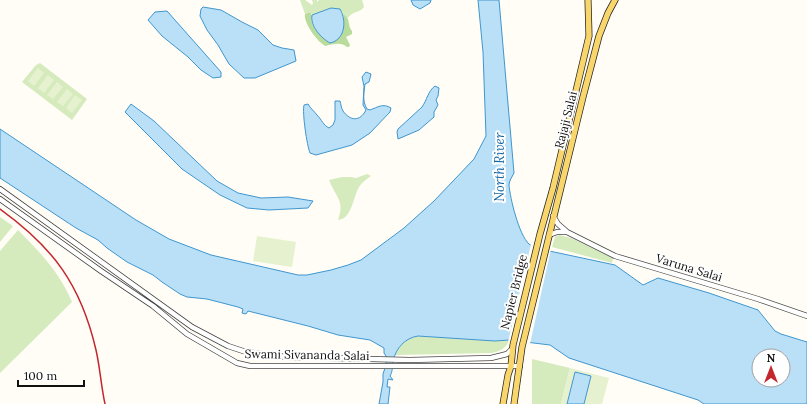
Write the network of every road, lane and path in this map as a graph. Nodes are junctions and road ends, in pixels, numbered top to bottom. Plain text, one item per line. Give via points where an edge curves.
1 (588, 0) edge
2 (615, 0) edge
3 (0, 189) edge
4 (0, 199) edge
5 (553, 216) junction
6 (567, 232) junction
7 (549, 235) junction
8 (537, 245) joint
9 (546, 247) joint
10 (98, 259) junction
11 (92, 265) junction
12 (807, 316) edge
13 (513, 347) junction
14 (511, 366) junction
15 (520, 366) junction
16 (503, 404) edge
17 (514, 404) edge

1 - 8 main road, Rajaji Salai via 589,36
2 - 5 main road, Rajaji Salai via 599,36
3 - 10 street, Swami Sivananda Salai
4 - 11 street, Swami Sivananda Salai
5 - 6 street, Varuna Salai
5 - 7 main road, Rajaji Salai
6 - 7 street
6 - 12 street, Varuna Salai via 621,258
7 - 9 main road, Rajaji Salai
8 - 13 main road, Napier Bridge
9 - 15 main road, Napier Bridge via 522,347
10 - 11 street
10 - 13 street, Swami Sivananda Salai via 192,327 228,346 246,352 287,357 396,360 491,358 507,354
11 - 14 street, Swami Sivananda Salai via 153,306 187,334 237,363 250,366
13 - 14 main road, Napier Bridge
14 - 15 street, Swami Sivananda Salai
14 - 16 main road, Napier Bridge
15 - 17 main road, Napier Bridge

